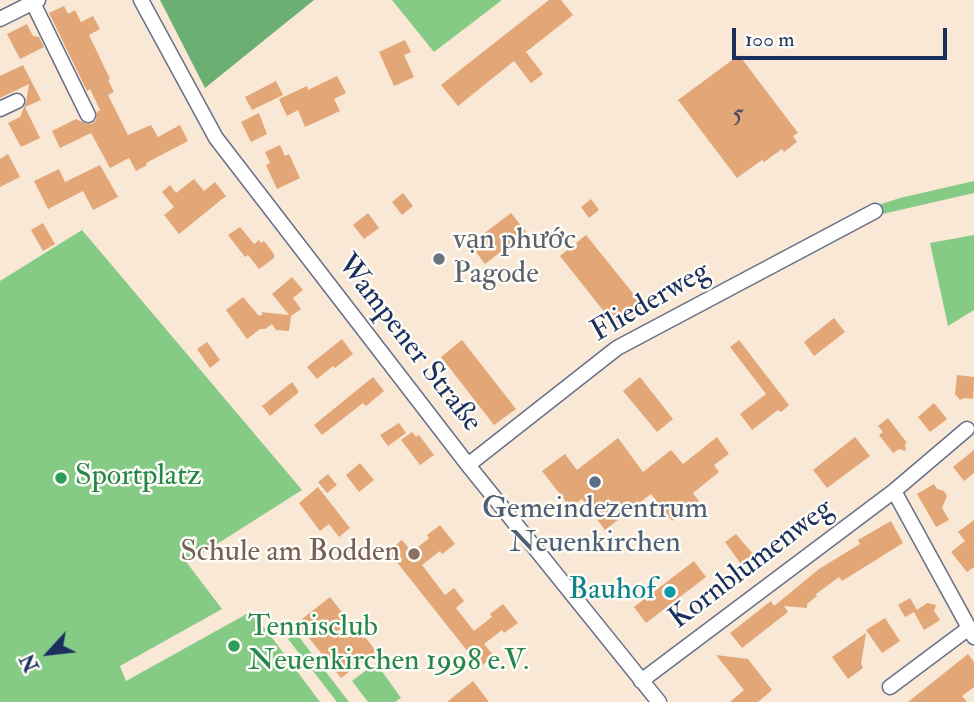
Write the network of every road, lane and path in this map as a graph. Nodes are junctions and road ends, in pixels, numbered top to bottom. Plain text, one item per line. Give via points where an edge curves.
1 (142, 0) edge
2 (35, 1) edge
3 (0, 19) edge
4 (17, 101) dead end
5 (0, 109) edge
6 (88, 115) dead end
7 (875, 211) dead end
8 (967, 429) dead end
9 (468, 465) junction
10 (894, 491) junction
11 (971, 633) edge
12 (641, 681) junction
13 (890, 687) dead end
14 (659, 702) edge

1 - 9 street, Wampener Straße via 216,138
2 - 3 street
2 - 6 street
4 - 5 street
7 - 9 street, Fliederweg via 617,348
8 - 10 street, Kornblumenweg
9 - 12 street, Wampener Straße
10 - 11 street
10 - 12 street, Kornblumenweg
11 - 13 street
12 - 14 street, Wampener Straße

